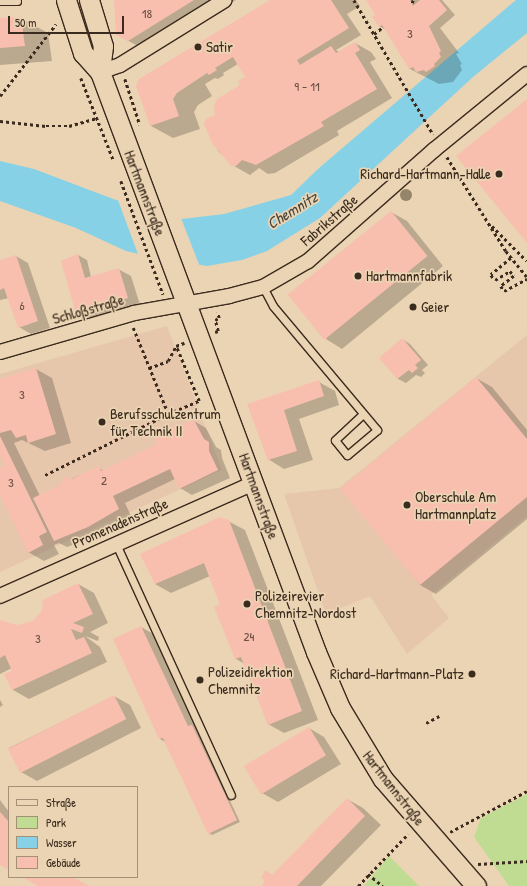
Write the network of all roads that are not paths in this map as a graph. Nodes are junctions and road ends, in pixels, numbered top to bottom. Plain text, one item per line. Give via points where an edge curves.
1 (17, 0) edge
2 (66, 0) edge
3 (89, 0) edge
4 (225, 0) edge
5 (0, 1) edge
6 (100, 72) junction
7 (527, 74) edge
8 (263, 287) junction
9 (186, 303) junction
10 (0, 352) edge
11 (363, 414) junction
12 (254, 483) junction
13 (116, 544) junction
14 (0, 596) edge
15 (231, 795) dead end
16 (476, 886) edge

1 - 5 lane
2 - 6 main road, Hartmannstraße via 83,53
3 - 6 main road, Hartmannstraße via 103,46
4 - 6 street via 120,64
6 - 9 main road, Hartmannstraße
7 - 8 street, Fabrikstraße via 308,261
8 - 9 street, Fabrikstraße
8 - 11 lane via 273,306
9 - 10 street, Schloßstraße via 134,313
9 - 12 main road, Hartmannstraße
11 - 11 lane via 377,430 347,455 335,440
12 - 13 street, Promenadenstraße
12 - 16 main road, Hartmannstraße via 316,652 340,708 374,767
13 - 14 street, Promenadenstraße
13 - 15 lane

